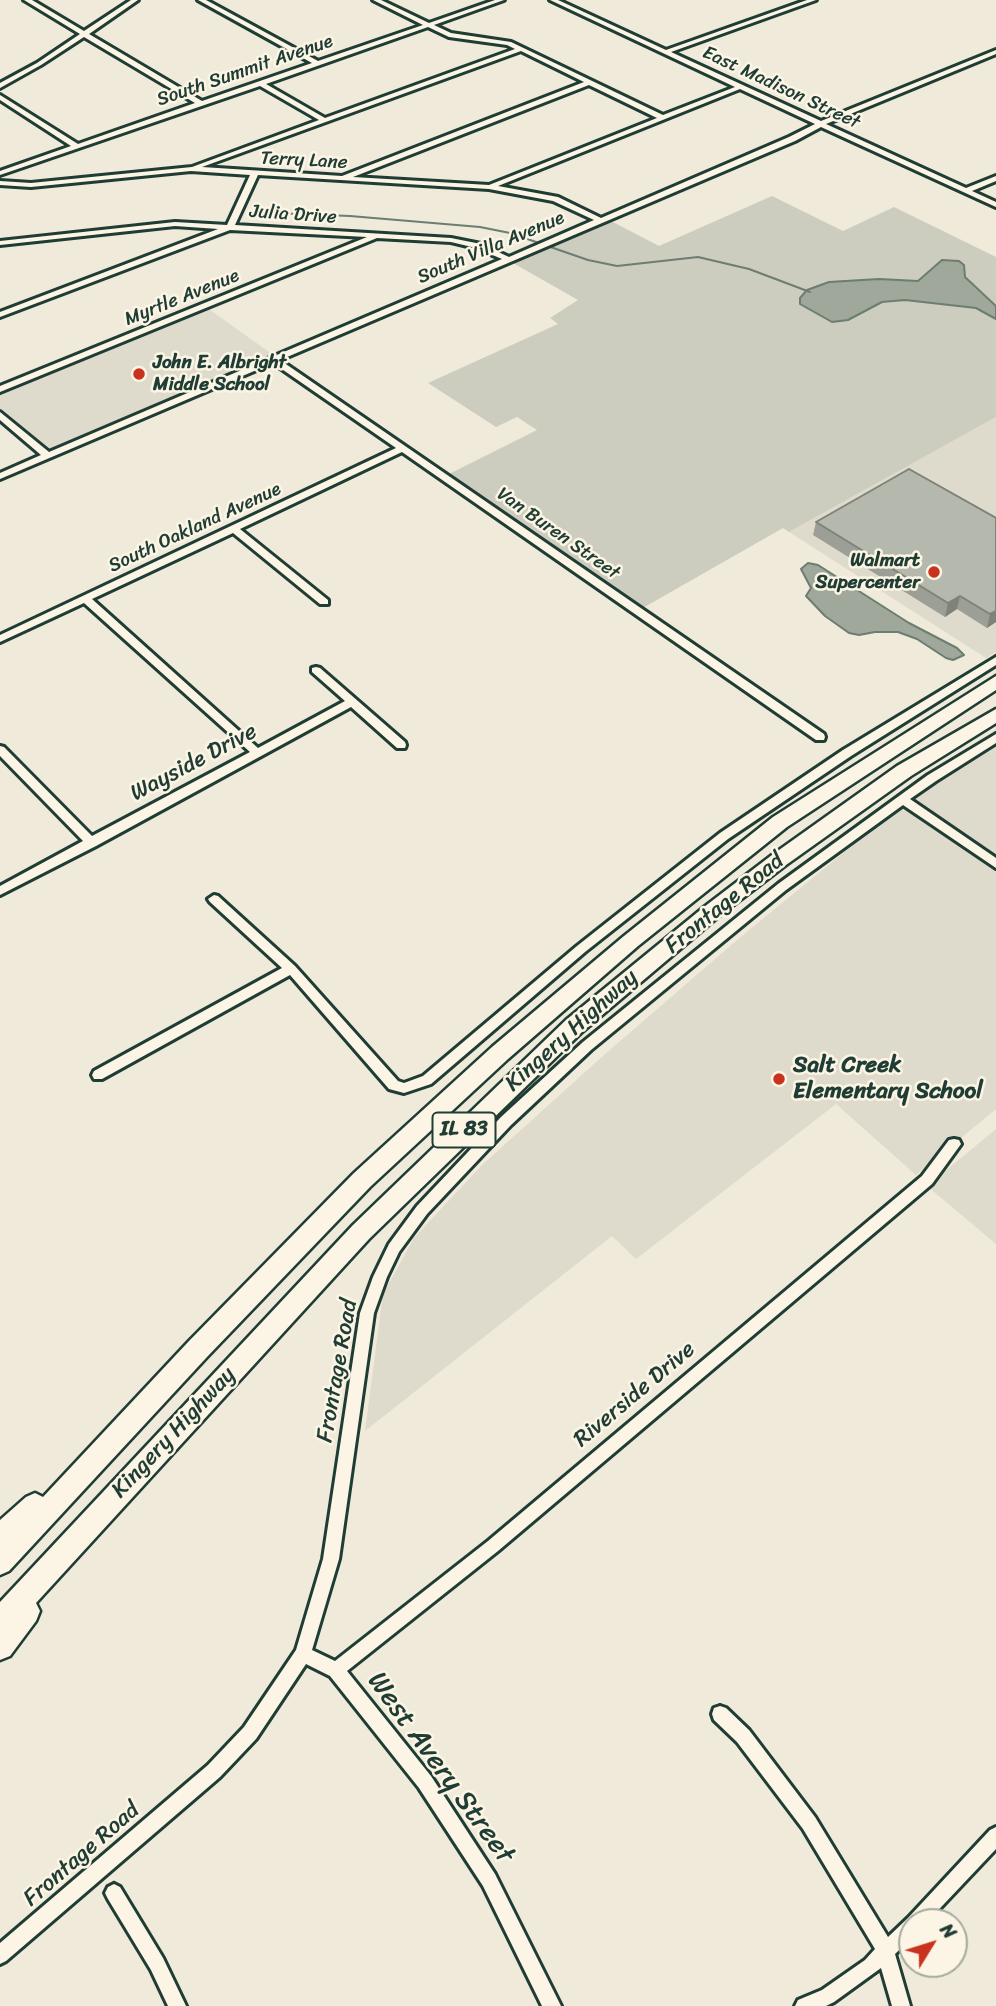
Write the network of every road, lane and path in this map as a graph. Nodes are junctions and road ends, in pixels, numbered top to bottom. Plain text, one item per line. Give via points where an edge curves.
1 (27, 0) edge
2 (135, 0) edge
3 (201, 0) edge
4 (376, 0) edge
5 (501, 0) edge
6 (552, 0) edge
7 (813, 0) edge
8 (427, 25) junction
9 (84, 34) junction
10 (521, 48) junction
11 (666, 52) junction
12 (996, 52) edge
13 (317, 63) junction
14 (590, 82) junction
15 (260, 83) junction
16 (0, 86) edge
17 (740, 87) junction
18 (0, 97) edge
19 (200, 103) junction
20 (663, 118) junction
21 (324, 120) junction
22 (821, 124) junction
23 (76, 146) junction
24 (191, 169) junction
25 (0, 173) edge
26 (255, 173) junction
27 (996, 178) edge
28 (342, 179) junction
29 (0, 183) edge
30 (489, 187) junction
31 (966, 191) junction
32 (996, 205) edge
33 (600, 220) junction
34 (230, 227) junction
35 (377, 237) junction
36 (0, 243) edge
37 (547, 243) joint
38 (508, 259) junction
39 (0, 315) edge
40 (274, 360) junction
41 (0, 389) edge
42 (0, 415) edge
43 (404, 448) junction
44 (48, 456) junction
45 (0, 476) edge
46 (234, 529) junction
47 (86, 599) junction
48 (324, 601) dead end
49 (0, 639) edge
50 (996, 660) edge
51 (316, 670) dead end
52 (996, 681) edge
53 (352, 702) junction
54 (996, 715) edge
55 (820, 737) dead end
56 (996, 738) edge
57 (401, 745) dead end
58 (0, 750) edge
59 (257, 753) junction
60 (902, 799) junction
61 (92, 842) junction
62 (996, 864) edge
63 (0, 891) edge
64 (214, 899) dead end
65 (291, 969) junction
66 (98, 1075) dead end
67 (954, 1144) dead end
68 (198, 1349) junction
69 (77, 1537) junction
70 (0, 1538) edge
71 (0, 1562) edge
72 (0, 1622) edge
73 (0, 1646) edge
74 (303, 1654) junction
75 (336, 1670) junction
76 (720, 1714) dead end
77 (996, 1836) edge
78 (114, 1893) dead end
79 (928, 1908) edge
80 (898, 1937) edge
81 (885, 1949) junction
82 (0, 1955) edge
83 (177, 2006) edge
84 (552, 2006) edge
85 (804, 2006) edge
86 (901, 2006) edge

1 - 9 street
2 - 9 street
3 - 13 street
4 - 8 street
5 - 8 street, South Summit Avenue
6 - 11 street, East Madison Street
7 - 11 street
8 - 10 street via 458,37 496,40
8 - 13 street, South Summit Avenue
9 - 16 street
9 - 19 street
10 - 14 street
10 - 21 street
11 - 17 street, East Madison Street
12 - 22 street, South Villa Avenue
13 - 15 street, South Summit Avenue
14 - 20 street
14 - 28 street
15 - 19 street, South Summit Avenue
15 - 21 street
17 - 20 street
17 - 22 street, East Madison Street
18 - 23 street
19 - 23 street, South Summit Avenue
20 - 30 street
21 - 24 street
22 - 31 street, East Madison Street
22 - 33 street, South Villa Avenue
23 - 25 street, South Summit Avenue
24 - 26 street, Terry Lane
24 - 29 street, Terry Lane via 31,185
26 - 28 street, Terry Lane
26 - 34 street
27 - 31 street
28 - 30 street, Terry Lane
30 - 33 street, Terry Lane via 555,199
31 - 32 street, East Madison Street
33 - 37 street, South Villa Avenue
34 - 35 street, Julia Drive
34 - 36 street, Julia Drive via 175,225
34 - 39 street
35 - 38 street, Julia Drive via 451,240
35 - 41 street, Myrtle Avenue
37 - 38 street, South Villa Avenue
38 - 40 street, South Villa Avenue
40 - 43 street, Van Buren Street
40 - 44 street, South Villa Avenue
42 - 44 street
43 - 46 street, South Oakland Avenue
43 - 55 street, Van Buren Street
44 - 45 street, South Villa Avenue
46 - 47 street, South Oakland Avenue
46 - 48 street
47 - 49 street, South Oakland Avenue
47 - 59 street
50 - 65 street via 724,836 427,1080 394,1085
51 - 53 street
52 - 68 highway, Kingery Highway / IL 83 via 780,822 631,941 411,1133
53 - 57 street
53 - 59 street, Wayside Drive
54 - 69 highway, Kingery Highway / IL 83 via 904,771 779,860 574,1026 361,1232
56 - 60 street, Frontage Road
58 - 61 street
59 - 61 street, Wayside Drive
60 - 62 street
60 - 74 street, Frontage Road via 782,887 587,1046 506,1121 422,1210 394,1248 367,1313 331,1559
61 - 63 street, Wayside Drive
64 - 65 street
65 - 66 street
67 - 75 street, Riverside Drive via 927,1180 493,1546
68 - 70 highway
68 - 71 highway, Kingery Highway / IL 83
69 - 72 highway, Kingery Highway / IL 83
69 - 73 highway
74 - 75 street, West Avery Street
74 - 82 street, Frontage Road via 250,1733 214,1771
75 - 84 street, West Avery Street via 400,1748 457,1829 489,1880
76 - 81 street via 743,1736 809,1823
77 - 79 street
78 - 83 street
80 - 81 street
81 - 85 street via 871,1966 828,1996
81 - 86 street

